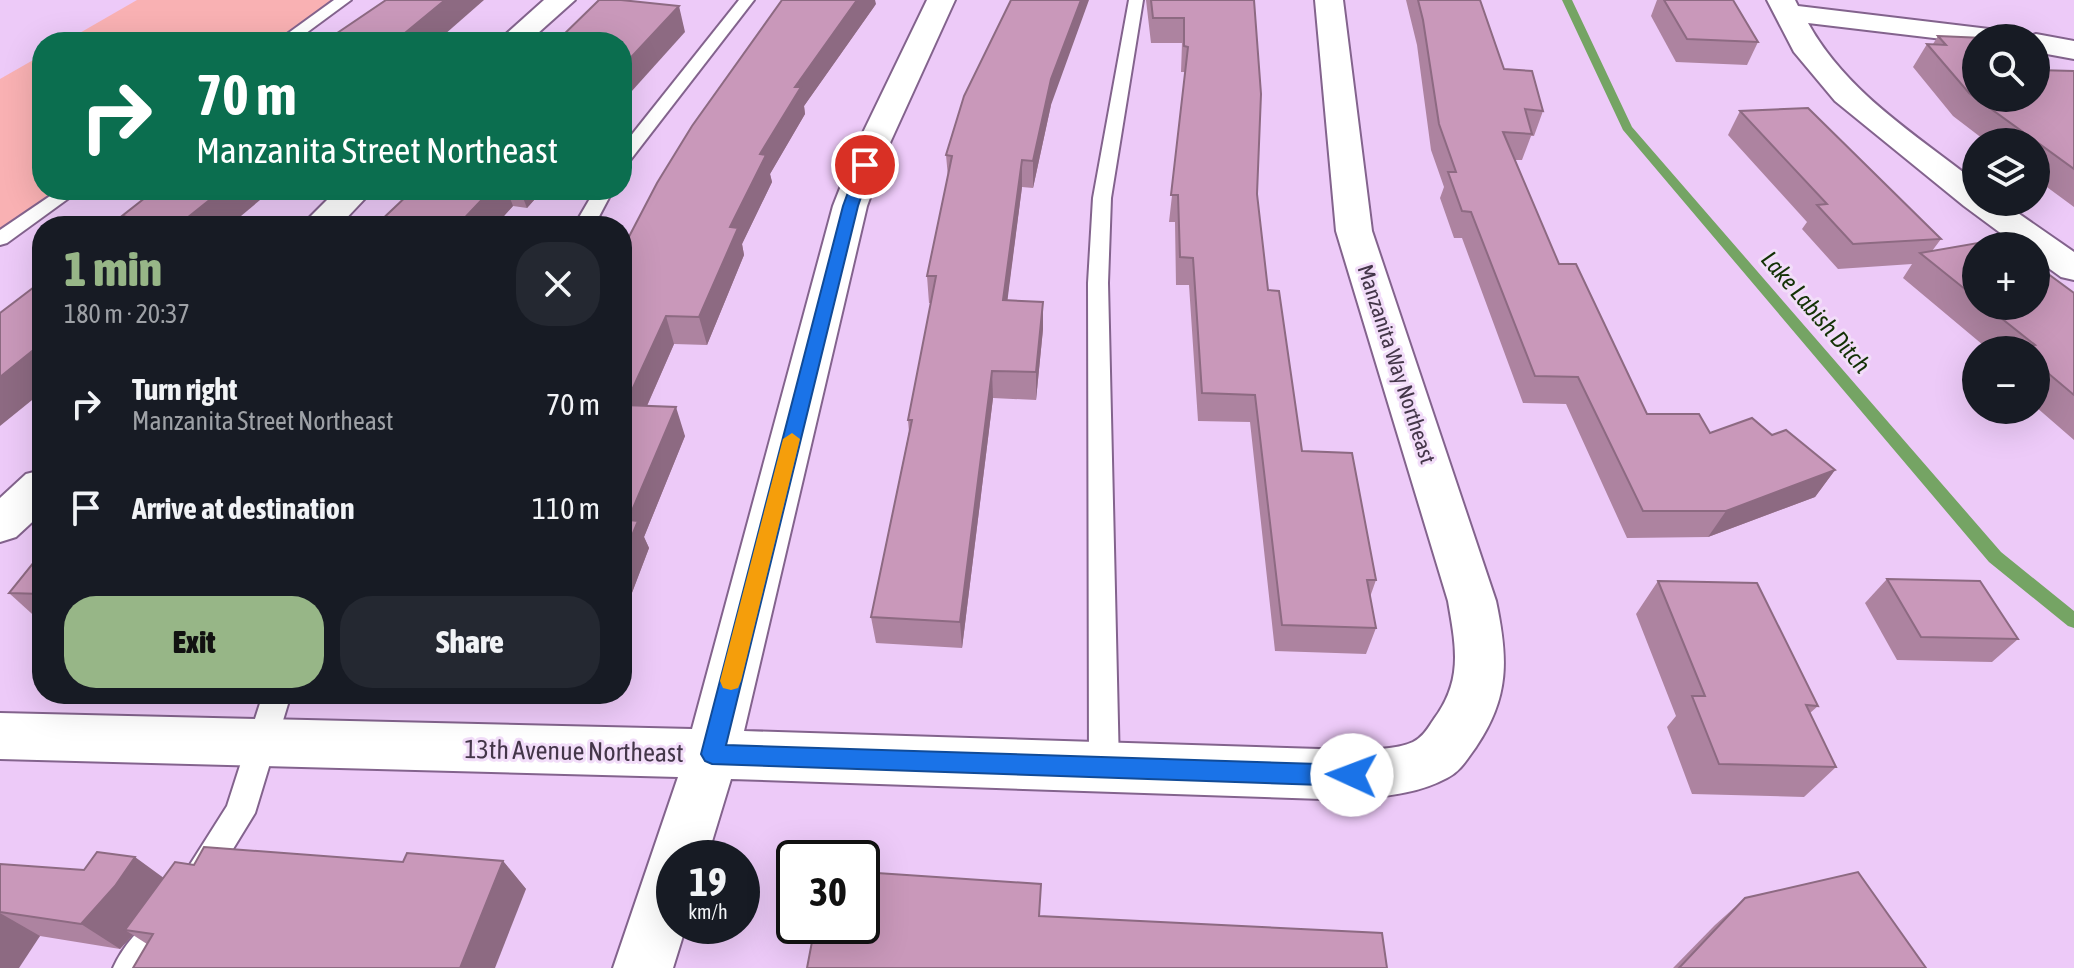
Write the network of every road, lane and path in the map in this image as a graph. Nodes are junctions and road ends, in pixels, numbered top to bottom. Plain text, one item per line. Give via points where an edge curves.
1 (344, 0) edge
2 (561, 0) edge
3 (747, 0) edge
4 (941, 0) edge
5 (1136, 0) edge
6 (1329, 0) edge
7 (1785, 6) edge
8 (298, 32) edge
9 (523, 32) edge
10 (1962, 32) edge
11 (2050, 46) edge
12 (2074, 50) edge
13 (632, 146) edge
14 (1962, 187) edge
15 (57, 200) edge
16 (346, 200) edge
17 (33, 216) edge
18 (329, 216) edge
19 (2000, 216) edge
20 (32, 217) edge
21 (0, 239) edge
22 (2074, 269) edge
23 (32, 495) edge
24 (0, 525) edge
25 (274, 704) edge
26 (1465, 721) joint
27 (0, 736) edge
28 (261, 745) junction
29 (712, 754) junction
30 (1104, 767) junction
31 (685, 840) edge
32 (656, 928) edge
33 (130, 968) edge
34 (643, 968) edge

1 - 8 lane
2 - 9 street
3 - 13 lane
4 - 29 street via 850,206
5 - 30 lane via 1102,198 1099,269
6 - 26 street, Manzanita Way Northeast via 1354,231 1472,601 1481,645 1481,686
7 - 10 street
7 - 14 street via 1809,52 1846,95
11 - 12 street
15 - 17 lane
16 - 18 street
19 - 22 street
20 - 21 lane
23 - 24 street
25 - 28 lane
26 - 30 street, 13th Avenue Northeast via 1438,756 1404,768 1352,775
27 - 28 street, 13th Avenue Northeast
28 - 29 street, 13th Avenue Northeast
28 - 33 lane via 240,813
29 - 30 street, 13th Avenue Northeast
29 - 31 street
32 - 34 street

